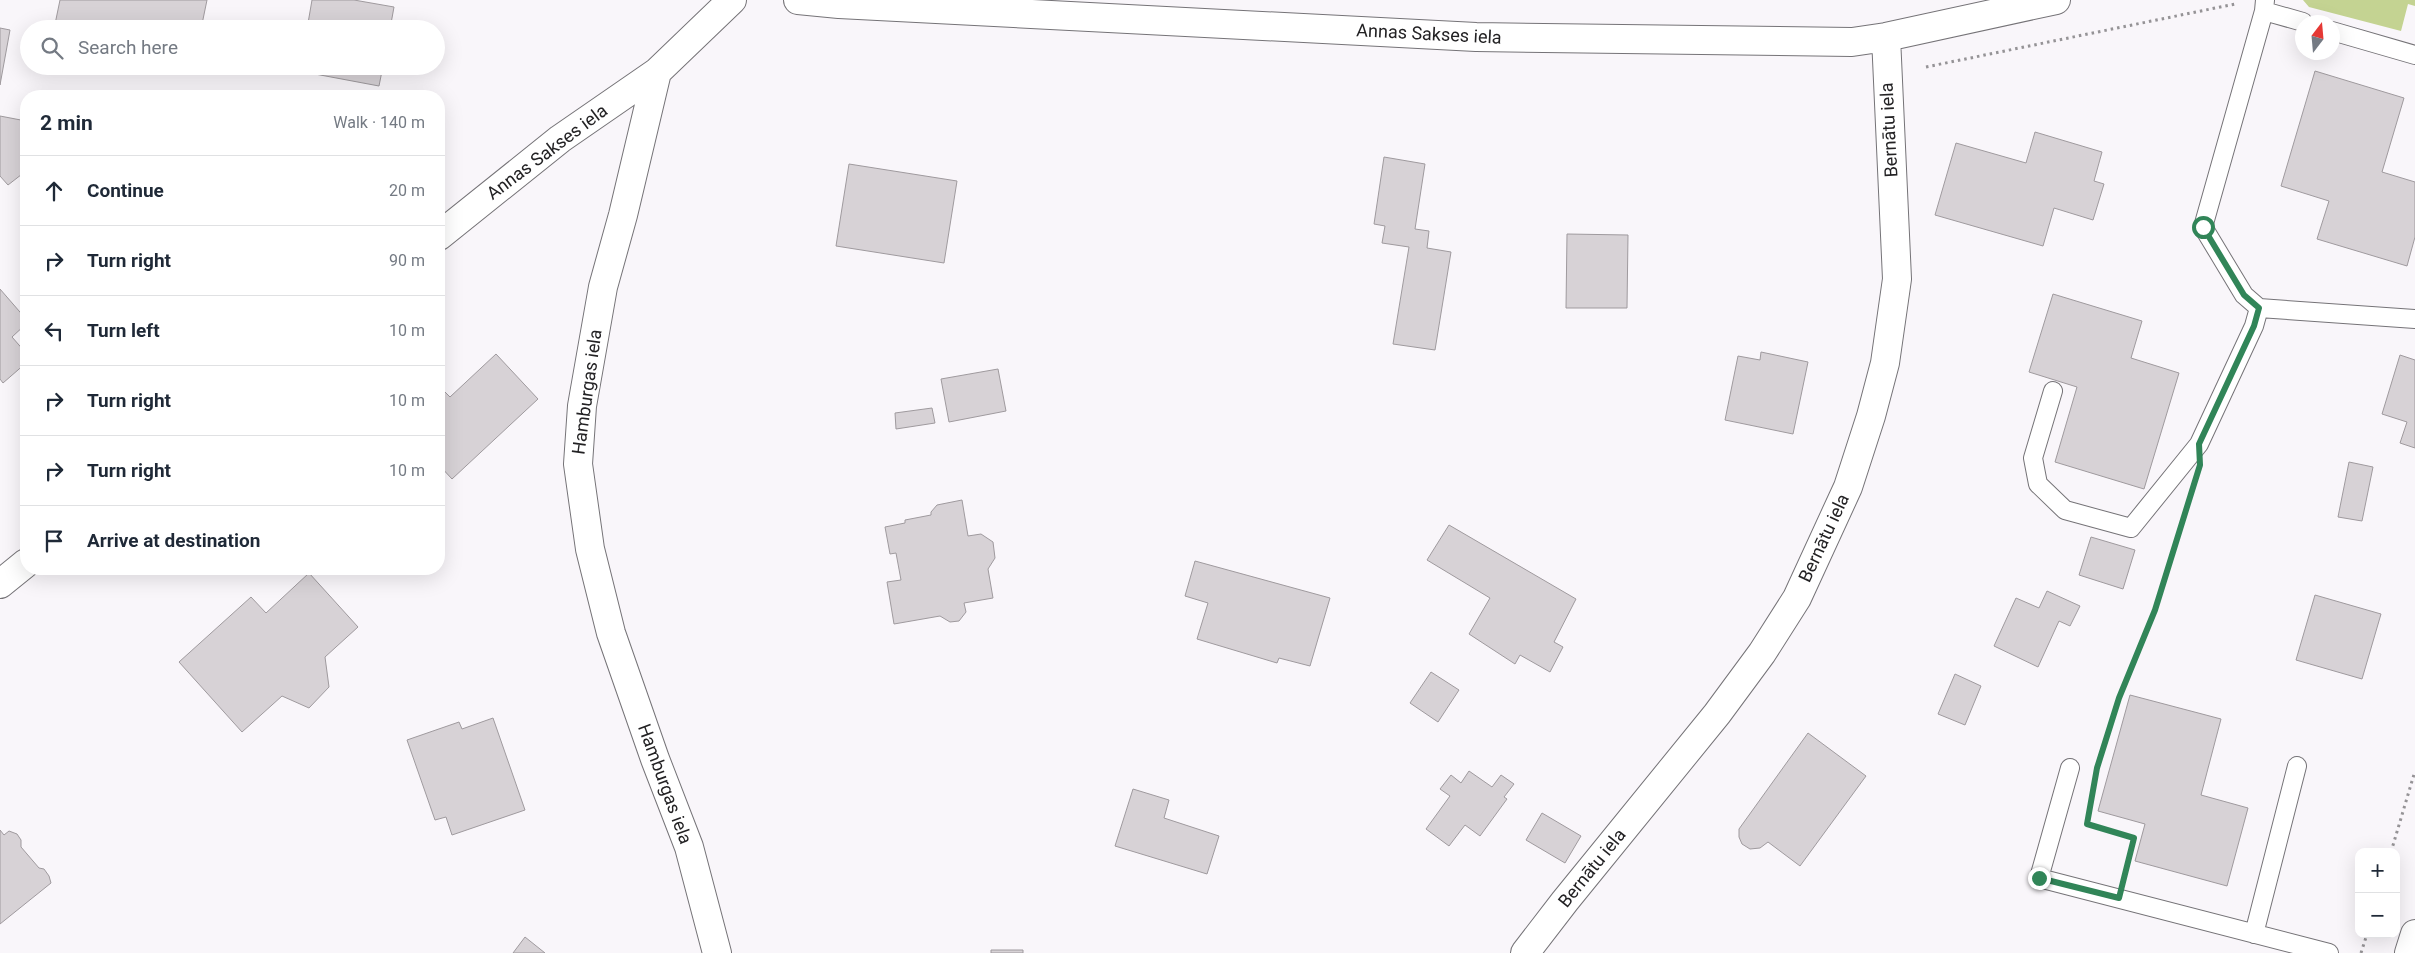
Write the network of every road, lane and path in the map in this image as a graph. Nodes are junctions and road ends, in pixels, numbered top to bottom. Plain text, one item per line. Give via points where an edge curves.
1 (732, 0) edge
2 (798, 0) edge
3 (2056, 0) edge
4 (2264, 6) edge
5 (2295, 19) edge
6 (2340, 33) edge
7 (1886, 37) junction
8 (2415, 55) edge
9 (657, 72) junction
10 (445, 231) edge
11 (2259, 308) junction
12 (2415, 319) edge
13 (2054, 391) dead end
14 (2189, 501) dead end
15 (20, 568) edge
16 (0, 584) edge
17 (2297, 766) dead end
18 (2070, 768) dead end
19 (2097, 768) dead end
20 (2415, 771) edge
21 (2089, 815) dead end
22 (2392, 848) edge
23 (2119, 898) junction
24 (2254, 934) junction
25 (2415, 934) edge
26 (2366, 938) edge
27 (716, 953) edge
28 (1526, 953) edge
29 (2330, 953) edge
30 (2361, 953) edge
31 (2409, 953) edge

1 - 9 street
2 - 7 street, Annas Sakses iela via 1476,37 1852,42
3 - 7 street, Annas Sakses iela
4 - 5 lane
4 - 11 lane via 2203,227 2244,295
6 - 8 lane
7 - 28 street, Bernātu iela via 1897,279 1885,363 1848,486 1797,598 1762,653
9 - 10 street, Annas Sakses iela via 560,140
9 - 27 street, Hamburgas iela via 603,288 582,406 578,464 590,549 611,632 689,847
11 - 12 lane
11 - 13 lane via 2254,326 2199,444 2131,528 2065,510 2038,484 2033,458
14 - 19 path via 2155,610 2119,698
15 - 16 street
17 - 24 lane
18 - 23 lane via 2039,878
20 - 22 path
21 - 23 path via 2087,824 2134,838
23 - 24 lane
24 - 29 lane
25 - 31 street
26 - 30 path

